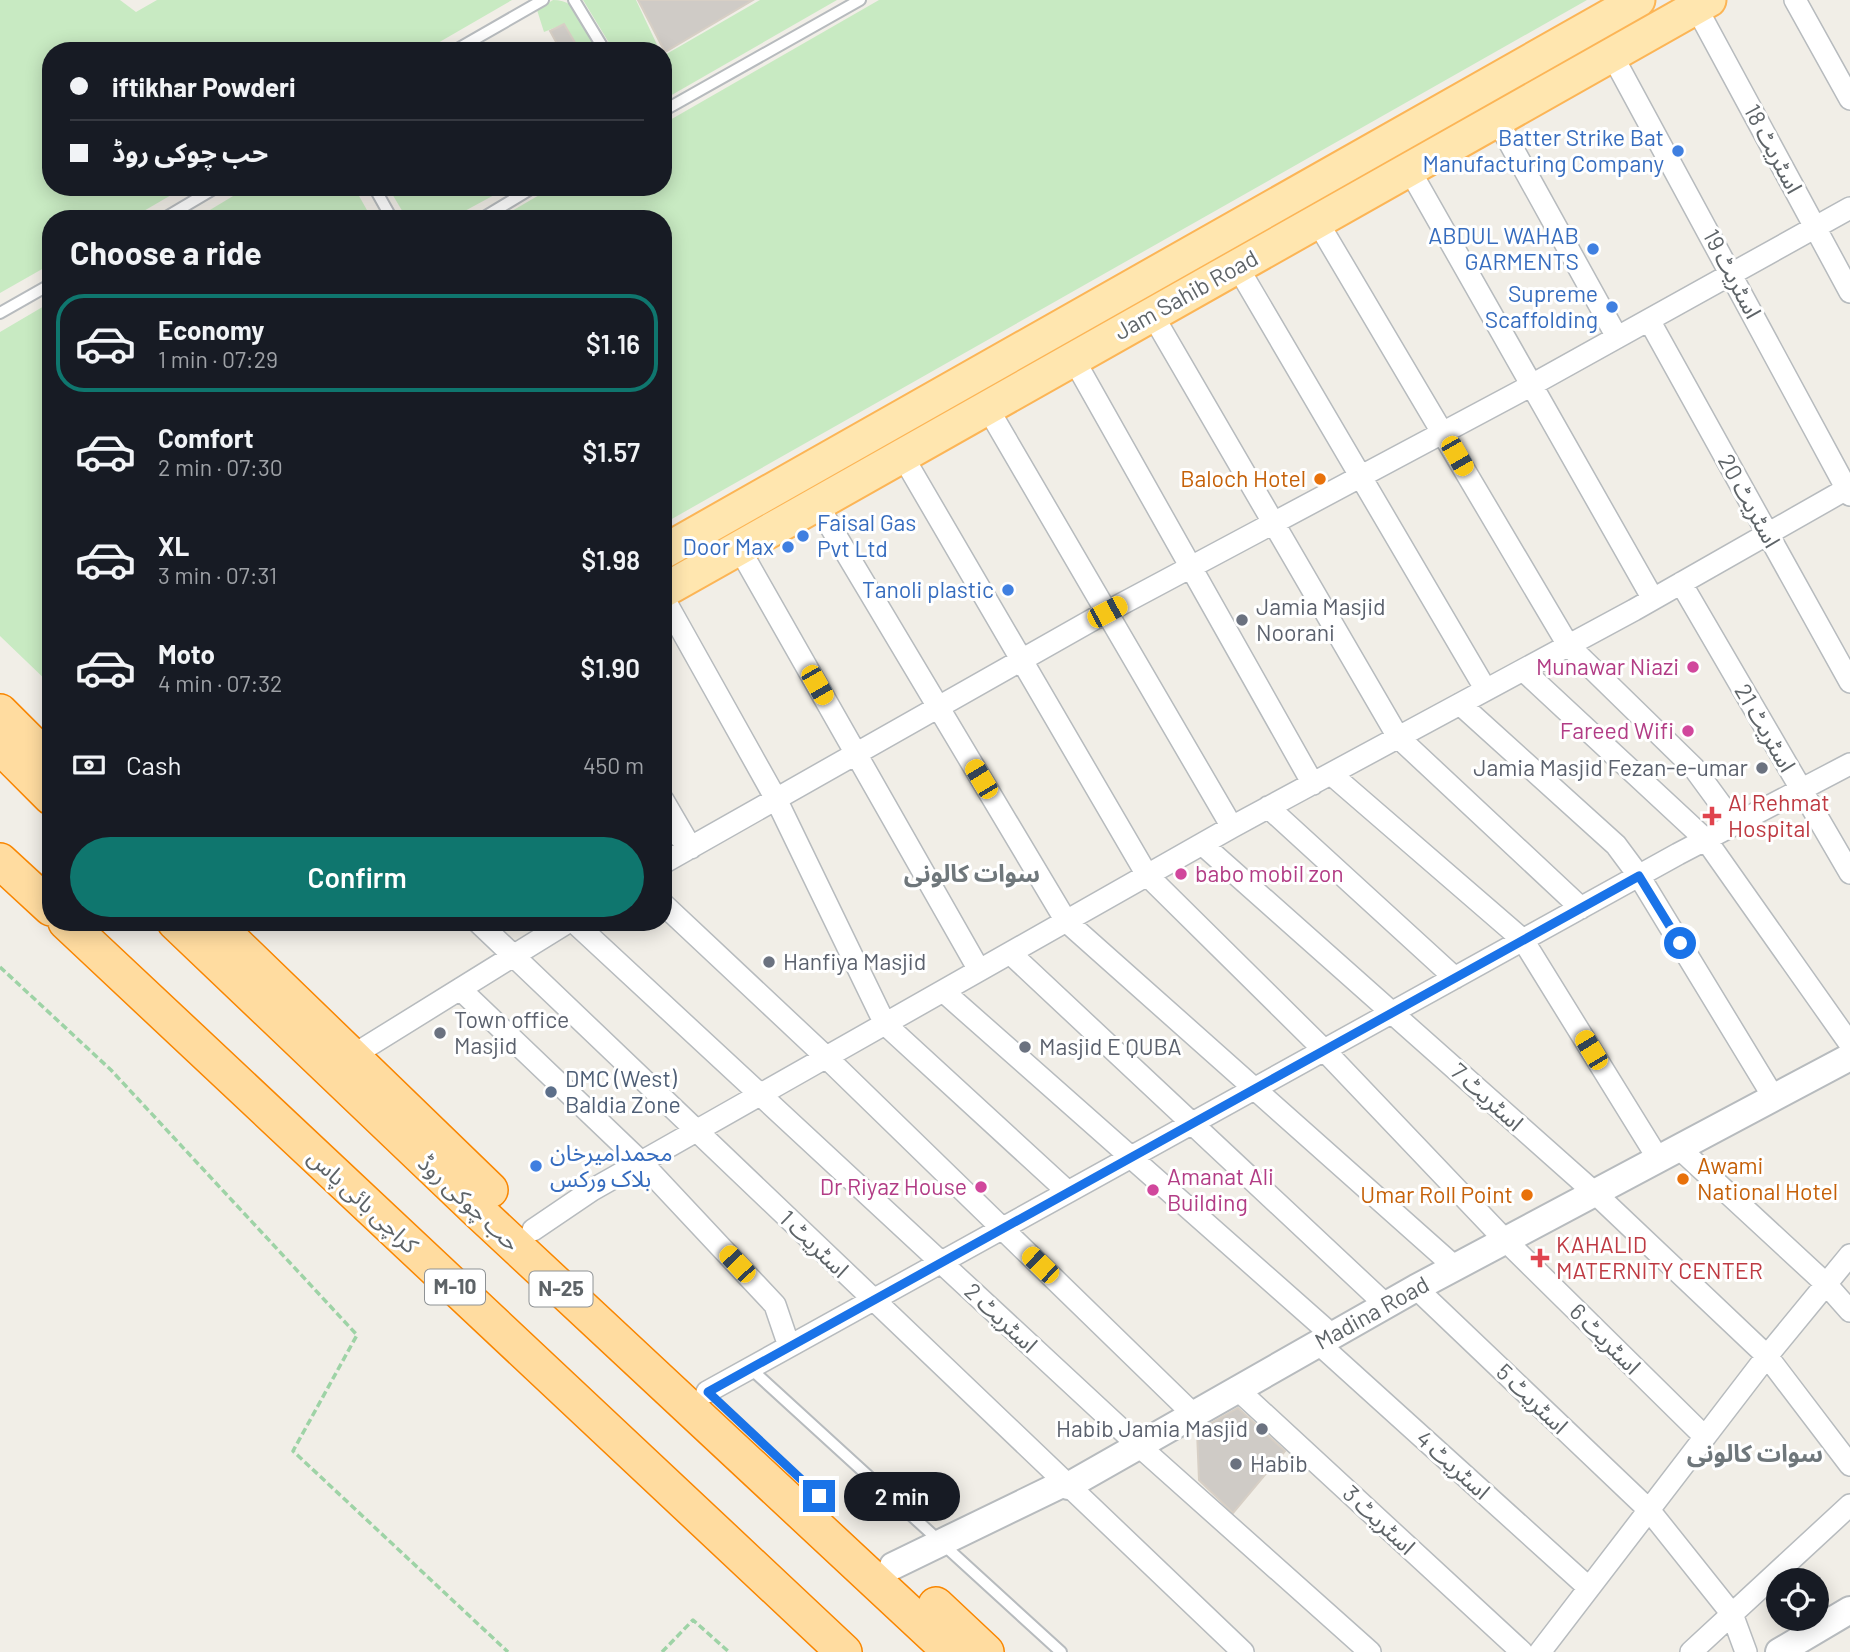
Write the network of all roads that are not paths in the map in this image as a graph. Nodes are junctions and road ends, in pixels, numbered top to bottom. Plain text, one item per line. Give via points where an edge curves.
1 (544, 0) edge
2 (574, 0) edge
3 (860, 0) edge
4 (1638, 0) edge
5 (1795, 0) edge
6 (1703, 4) edge
7 (470, 42) edge
8 (600, 42) edge
9 (1612, 55) junction
10 (1850, 99) edge
11 (672, 106) edge
12 (1497, 120) junction
13 (1409, 169) junction
14 (202, 196) edge
15 (519, 196) edge
16 (1850, 208) edge
17 (178, 210) edge
18 (496, 210) edge
19 (1317, 220) junction
20 (1815, 227) junction
21 (1237, 266) junction
22 (1732, 273) junction
23 (42, 289) edge
24 (1850, 292) edge
25 (0, 313) edge
26 (1152, 313) junction
27 (1649, 320) junction
28 (1617, 337) junction
29 (1073, 358) junction
30 (1532, 385) junction
31 (988, 407) junction
32 (1443, 433) junction
33 (902, 456) junction
34 (1361, 477) junction
35 (1849, 491) edge
36 (817, 504) junction
37 (1273, 523) junction
38 (1767, 534) junction
39 (672, 547) edge
40 (739, 548) junction
41 (1191, 567) junction
42 (1681, 583) junction
43 (672, 589) edge
44 (1653, 599) junction
45 (672, 610) edge
46 (1107, 612) junction
47 (1568, 645) junction
48 (1022, 660) junction
49 (1523, 670) junction
50 (1850, 682) edge
51 (1486, 690) junction
52 (1460, 704) junction
53 (939, 708) junction
54 (0, 712) edge
55 (1398, 737) junction
56 (0, 746) edge
57 (42, 753) edge
58 (856, 754) junction
59 (1850, 764) edge
60 (1322, 779) junction
61 (42, 788) edge
62 (1801, 790) junction
63 (776, 799) junction
64 (1268, 807) junction
65 (672, 815) edge
66 (1735, 824) junction
67 (1232, 827) junction
68 (672, 829) edge
69 (1706, 840) junction
70 (1202, 844) junction
71 (691, 848) junction
72 (672, 858) edge
73 (0, 861) edge
74 (1850, 873) edge
75 (1147, 875) junction
76 (1639, 876) junction
77 (42, 900) edge
78 (1581, 908) junction
79 (672, 912) edge
80 (1066, 921) junction
81 (76, 931) edge
82 (184, 931) edge
83 (222, 931) edge
84 (487, 931) edge
85 (553, 931) edge
86 (584, 931) edge
87 (1523, 940) junction
88 (1010, 953) junction
89 (513, 956) junction
90 (979, 970) junction
91 (1455, 978) junction
92 (460, 989) junction
93 (943, 991) junction
94 (1393, 1013) junction
95 (885, 1024) junction
96 (1850, 1044) edge
97 (1325, 1051) junction
98 (352, 1056) junction
99 (826, 1057) junction
100 (1850, 1057) edge
101 (1255, 1089) junction
102 (760, 1094) junction
103 (1774, 1098) junction
104 (1192, 1124) junction
105 (695, 1131) junction
106 (1669, 1155) junction
107 (1131, 1157) junction
108 (641, 1162) junction
109 (1068, 1192) junction
110 (1596, 1194) junction
111 (1002, 1228) junction
112 (533, 1230) junction
113 (1505, 1240) junction
114 (1850, 1255) edge
115 (940, 1262) junction
116 (1455, 1267) junction
117 (1826, 1284) junction
118 (1416, 1288) junction
119 (872, 1299) junction
120 (1386, 1305) junction
121 (1850, 1311) edge
122 (1325, 1339) junction
123 (789, 1346) junction
124 (1767, 1356) junction
125 (750, 1368) junction
126 (1236, 1388) junction
127 (708, 1392) junction
128 (1192, 1413) junction
129 (1705, 1437) junction
130 (1138, 1445) junction
131 (1850, 1465) edge
132 (1068, 1486) junction
133 (1850, 1505) edge
134 (1649, 1510) junction
135 (942, 1542) junction
136 (894, 1566) junction
137 (1589, 1588) junction
138 (1850, 1610) edge
139 (1732, 1614) junction
140 (844, 1652) edge
141 (951, 1652) edge
142 (986, 1652) edge
143 (1060, 1652) edge
144 (1243, 1652) edge
145 (1370, 1652) edge
146 (1522, 1652) edge
147 (1540, 1652) edge
148 (1690, 1652) edge
149 (1746, 1652) edge
150 (1779, 1652) edge

1 - 7 lane
2 - 8 lane
3 - 11 lane
4 - 39 main road, Jam Sahib Road
5 - 10 street
6 - 9 main road, Jam Sahib Road
6 - 20 street, اسٹریٹ 18
9 - 12 main road, Jam Sahib Road
9 - 22 street, اسٹریٹ 19
12 - 13 main road, Jam Sahib Road
12 - 28 street
13 - 19 main road, Jam Sahib Road
13 - 30 street
14 - 17 lane
15 - 18 lane
16 - 20 street
19 - 21 main road, Jam Sahib Road
19 - 32 street
20 - 22 street
20 - 24 street, اسٹریٹ 18
21 - 26 main road, Jam Sahib Road
21 - 34 street
22 - 27 street
22 - 35 street, اسٹریٹ 19
23 - 25 lane
26 - 29 main road, Jam Sahib Road
26 - 37 street
27 - 28 street
27 - 38 street, اسٹریٹ 20
28 - 30 street
29 - 31 main road, Jam Sahib Road
29 - 41 street
30 - 32 street
30 - 44 street
31 - 33 main road, Jam Sahib Road
31 - 46 street
32 - 34 street
32 - 47 street
33 - 36 main road, Jam Sahib Road
33 - 48 street, اسٹریٹ 6
34 - 37 street
34 - 51 street
35 - 38 street
36 - 40 main road, Jam Sahib Road
36 - 53 street
37 - 41 street
37 - 55 street
38 - 42 street
38 - 50 street, اسٹریٹ 20
40 - 43 main road, Jam Sahib Road
40 - 58 street
41 - 46 street
41 - 60 street
42 - 44 street
42 - 62 street, اسٹریٹ 21
44 - 47 street
45 - 63 street
46 - 48 street
46 - 67 street
47 - 49 street
47 - 66 street via 1694,768
48 - 53 street
48 - 75 street, اسٹریٹ 6
49 - 51 street
49 - 69 street
51 - 52 street
52 - 55 street
52 - 76 street via 1616,845
53 - 58 street
53 - 80 street
54 - 57 highway
55 - 60 street
55 - 78 street
56 - 61 highway
58 - 63 street
58 - 90 street
59 - 62 street
60 - 64 street
60 - 87 street
62 - 66 street
62 - 74 street, اسٹریٹ 21
63 - 71 street
63 - 95 street
64 - 67 street
64 - 91 street
65 - 71 street
66 - 69 street
67 - 70 street
68 - 71 street
69 - 76 street
69 - 96 street
70 - 75 street
70 - 94 street, اسٹریٹ 7
71 - 72 street
73 - 77 highway
75 - 80 street
75 - 97 street, اسٹریٹ 6
76 - 78 street
76 - 103 street
78 - 87 street
79 - 99 street
80 - 88 street
80 - 101 street
81 - 140 highway, کراچی بائی پاس / M-10
82 - 141 highway, حب چوکی روڈ / N-25
83 - 98 highway, حب چوکی روڈ / N-25
84 - 89 street, اسٹریٹ 1
85 - 89 street
86 - 102 street, اسٹریٹ 2
87 - 91 street
87 - 106 street
88 - 90 street
88 - 104 street
89 - 92 street
89 - 105 street, اسٹریٹ 1
90 - 93 street
91 - 94 street
92 - 98 street
92 - 108 street
93 - 95 street
93 - 107 street, اسٹریٹ 4
94 - 97 street
94 - 110 street, اسٹریٹ 7
95 - 99 street
95 - 109 street
97 - 101 street
97 - 113 street, اسٹریٹ 6
98 - 112 highway, حب چوکی روڈ / N-25
99 - 102 street
99 - 111 street
100 - 103 street, Madina Road
101 - 104 street
101 - 116 street
102 - 105 street
102 - 115 street, اسٹریٹ 2
103 - 106 street, Madina Road
104 - 107 street
104 - 120 street
105 - 108 street
105 - 119 street, اسٹریٹ 1
106 - 110 street, Madina Road
106 - 117 street
107 - 109 street
107 - 122 street, اسٹریٹ 4
108 - 112 street
108 - 123 street via 775,1305
109 - 111 street
110 - 113 street, Madina Road
110 - 124 street, اسٹریٹ 7
111 - 115 street
111 - 128 street
112 - 127 highway, حب چوکی روڈ / N-25
113 - 116 street, Madina Road
113 - 129 street, اسٹریٹ 6
114 - 117 street
115 - 119 street
115 - 130 street, اسٹریٹ 2
116 - 118 street, Madina Road
117 - 121 street
117 - 124 street
118 - 120 street, Madina Road
118 - 134 street, اسٹریٹ 5
119 - 123 street
119 - 132 street, اسٹریٹ 1
120 - 122 street, Madina Road
122 - 126 street, Madina Road
122 - 137 street, اسٹریٹ 4
123 - 125 street
124 - 129 street
124 - 131 street, اسٹریٹ 7
125 - 127 street
125 - 135 lane
126 - 128 street, Madina Road
126 - 146 street, اسٹریٹ 3
127 - 136 highway, حب چوکی روڈ / N-25
128 - 130 street, Madina Road
129 - 134 street
130 - 132 street, Madina Road
130 - 145 street, اسٹریٹ 2
132 - 135 street, Madina Road via 1062,1484
132 - 144 street, اسٹریٹ 1
133 - 139 street
134 - 137 street
134 - 139 street, اسٹریٹ 5
135 - 136 street, Madina Road
135 - 143 lane
136 - 142 highway, حب چوکی روڈ / N-25
137 - 147 street
138 - 150 street
139 - 148 street
139 - 149 street, اسٹریٹ 5

